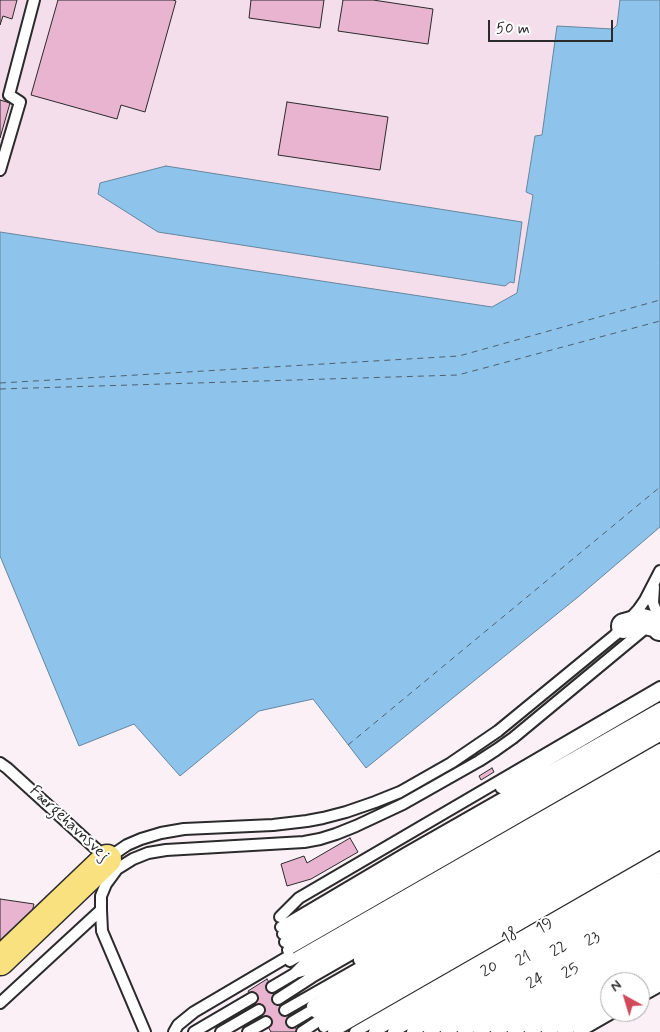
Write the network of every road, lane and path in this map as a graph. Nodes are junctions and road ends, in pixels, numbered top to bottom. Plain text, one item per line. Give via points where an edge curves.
1 (34, 0) edge
2 (4, 94) edge
3 (0, 170) edge
4 (660, 572) edge
5 (655, 582) junction
6 (660, 594) edge
7 (659, 623) edge
8 (624, 626) junction
9 (660, 687) edge
10 (660, 695) edge
11 (660, 708) edge
12 (660, 717) edge
13 (660, 727) edge
14 (660, 736) edge
15 (660, 749) edge
16 (660, 758) edge
17 (0, 763) edge
18 (660, 768) edge
19 (660, 777) edge
20 (660, 787) edge
21 (660, 796) edge
22 (660, 806) edge
23 (660, 816) edge
24 (660, 825) edge
25 (660, 834) edge
26 (660, 844) edge
27 (660, 857) edge
28 (112, 864) junction
29 (660, 868) edge
30 (660, 879) edge
31 (660, 890) edge
32 (660, 899) edge
33 (660, 909) edge
34 (101, 910) junction
35 (660, 919) edge
36 (660, 928) edge
37 (660, 938) edge
38 (285, 941) junction
39 (660, 948) edge
40 (660, 957) edge
41 (0, 962) edge
42 (634, 972) edge
43 (294, 974) junction
44 (272, 987) dead end
45 (600, 992) edge
46 (252, 998) dead end
47 (278, 999) dead end
48 (600, 1002) edge
49 (0, 1003) edge
50 (259, 1010) dead end
51 (285, 1010) dead end
52 (316, 1011) edge
53 (600, 1011) edge
54 (600, 1020) edge
55 (266, 1022) dead end
56 (292, 1022) dead end
57 (145, 1032) edge
58 (174, 1032) edge
59 (194, 1032) edge
60 (221, 1032) edge
61 (248, 1032) edge
62 (302, 1032) edge
63 (356, 1032) edge
64 (374, 1032) edge
65 (393, 1032) edge
66 (412, 1032) edge
67 (429, 1032) edge
68 (446, 1032) edge
69 (463, 1032) edge
70 (479, 1032) edge
71 (496, 1032) edge
72 (513, 1032) edge
73 (530, 1032) edge
74 (547, 1032) edge
75 (563, 1032) edge
76 (579, 1032) edge

1 - 2 lane
2 - 3 lane via 20,102
4 - 5 lane
5 - 6 lane
5 - 7 lane via 653,603
5 - 8 lane
7 - 8 street via 642,621
7 - 28 lane via 479,761 403,804 350,828 304,842 166,850
8 - 28 lane via 498,732 400,792 346,812 307,821 161,833 128,845
9 - 38 lane via 299,898
10 - 38 lane
11 - 38 lane via 415,849
12 - 38 lane
13 - 38 lane
14 - 38 lane
15 - 38 lane
16 - 43 lane via 307,961
17 - 28 lane, Færgehavnsvej
18 - 43 lane via 310,969
19 - 52 lane via 312,977
20 - 52 lane
21 - 52 lane
22 - 52 lane
23 - 52 lane
24 - 52 lane
25 - 52 lane
26 - 52 lane
27 - 63 lane
28 - 34 lane, Færgehavnsvej via 101,896
28 - 41 main road
29 - 64 lane, 18
30 - 65 lane, 19
31 - 66 lane, 20
32 - 67 lane, 21
33 - 68 lane, 22
34 - 49 lane
34 - 57 lane, Færgehavnsvej via 102,931
35 - 69 lane, 23
36 - 70 lane, 24
37 - 71 lane, 25
38 - 43 lane
38 - 58 lane via 178,1025
39 - 72 lane
40 - 42 lane
43 - 44 lane
43 - 52 lane
45 - 73 lane
46 - 59 lane
47 - 52 lane
48 - 74 lane
50 - 60 lane
51 - 52 lane
52 - 56 lane
52 - 62 lane
53 - 75 lane
54 - 76 lane
55 - 61 lane

